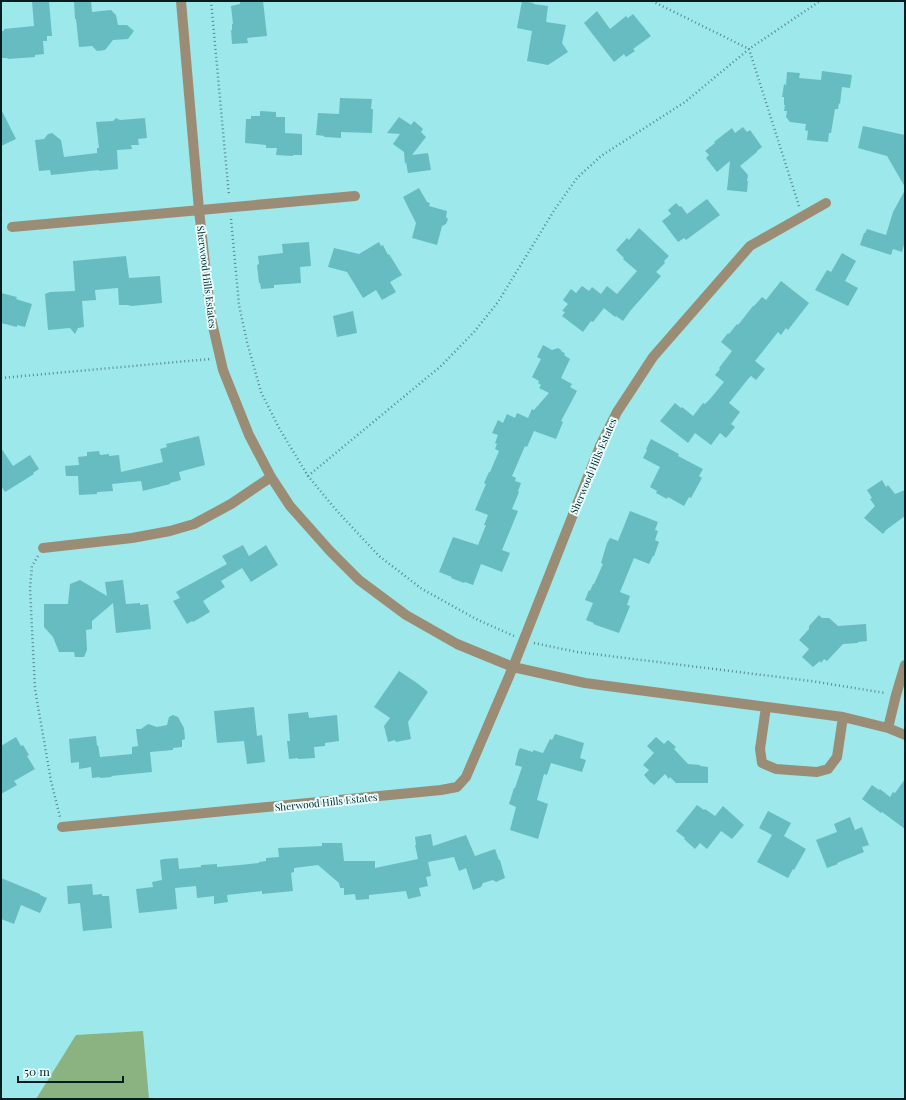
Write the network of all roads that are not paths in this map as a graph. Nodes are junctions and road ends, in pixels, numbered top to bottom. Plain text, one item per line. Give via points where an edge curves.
1 (181, 1) edge
2 (355, 196) dead end
3 (826, 203) dead end
4 (199, 210) junction
5 (12, 228) dead end
6 (271, 477) junction
7 (43, 548) road end
8 (905, 665) edge
9 (512, 667) junction
10 (766, 707) junction
11 (843, 717) junction
12 (888, 728) junction
13 (905, 735) edge
14 (62, 827) road end

1 - 4 street, Sherwood Hills Estates
2 - 4 street
3 - 9 street, Sherwood Hills Estates via 750,246 653,357 617,412 600,446
4 - 5 street
4 - 6 street, Sherwood Hills Estates via 211,318 223,370 249,435
6 - 7 street via 231,504 194,524 132,538
6 - 9 street, Sherwood Hills Estates via 290,506 359,580 406,615 458,644
8 - 12 street
9 - 10 street, Sherwood Hills Estates via 586,684
9 - 14 street, Sherwood Hills Estates via 466,777 457,787
10 - 11 street, Sherwood Hills Estates
10 - 11 street via 760,749 762,763 776,769 817,772 828,769 837,757
11 - 12 street, Sherwood Hills Estates
12 - 13 street, Sherwood Hills Estates

